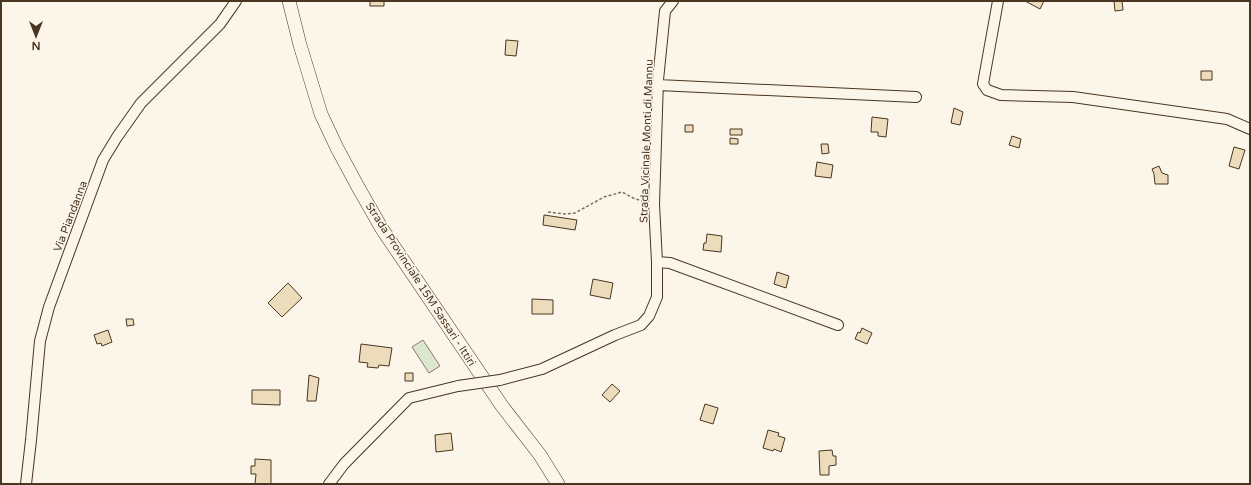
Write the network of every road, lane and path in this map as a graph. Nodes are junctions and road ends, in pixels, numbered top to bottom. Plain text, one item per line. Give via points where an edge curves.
1 (236, 1) edge
2 (289, 1) edge
3 (672, 1) edge
4 (998, 1) edge
5 (658, 85) junction
6 (916, 97) dead end
7 (1250, 129) edge
8 (654, 204) junction
9 (548, 212) dead end
10 (657, 262) junction
11 (838, 325) dead end
12 (26, 484) edge
13 (329, 484) edge
14 (558, 484) edge

1 - 12 street, Via Piandanna via 220,24 141,103 103,160 49,306 40,341
2 - 14 main road, Strada Provinciale 15M Sassari - Ittiri via 321,114 358,187 382,229
3 - 5 street, Strada Vicinale Monti di Mannu via 665,10
4 - 7 street via 983,84 987,90 1001,95 1073,97 1227,119
5 - 6 street
5 - 8 street, Strada Vicinale Monti di Mannu
8 - 9 path via 640,201 622,192 604,197 575,213
8 - 10 street, Strada Vicinale Monti di Mannu
10 - 11 street via 670,263
10 - 13 street, Strada Vicinale Monti di Mannu, bridge via 657,297 649,316 641,325 542,369 409,398 344,464

